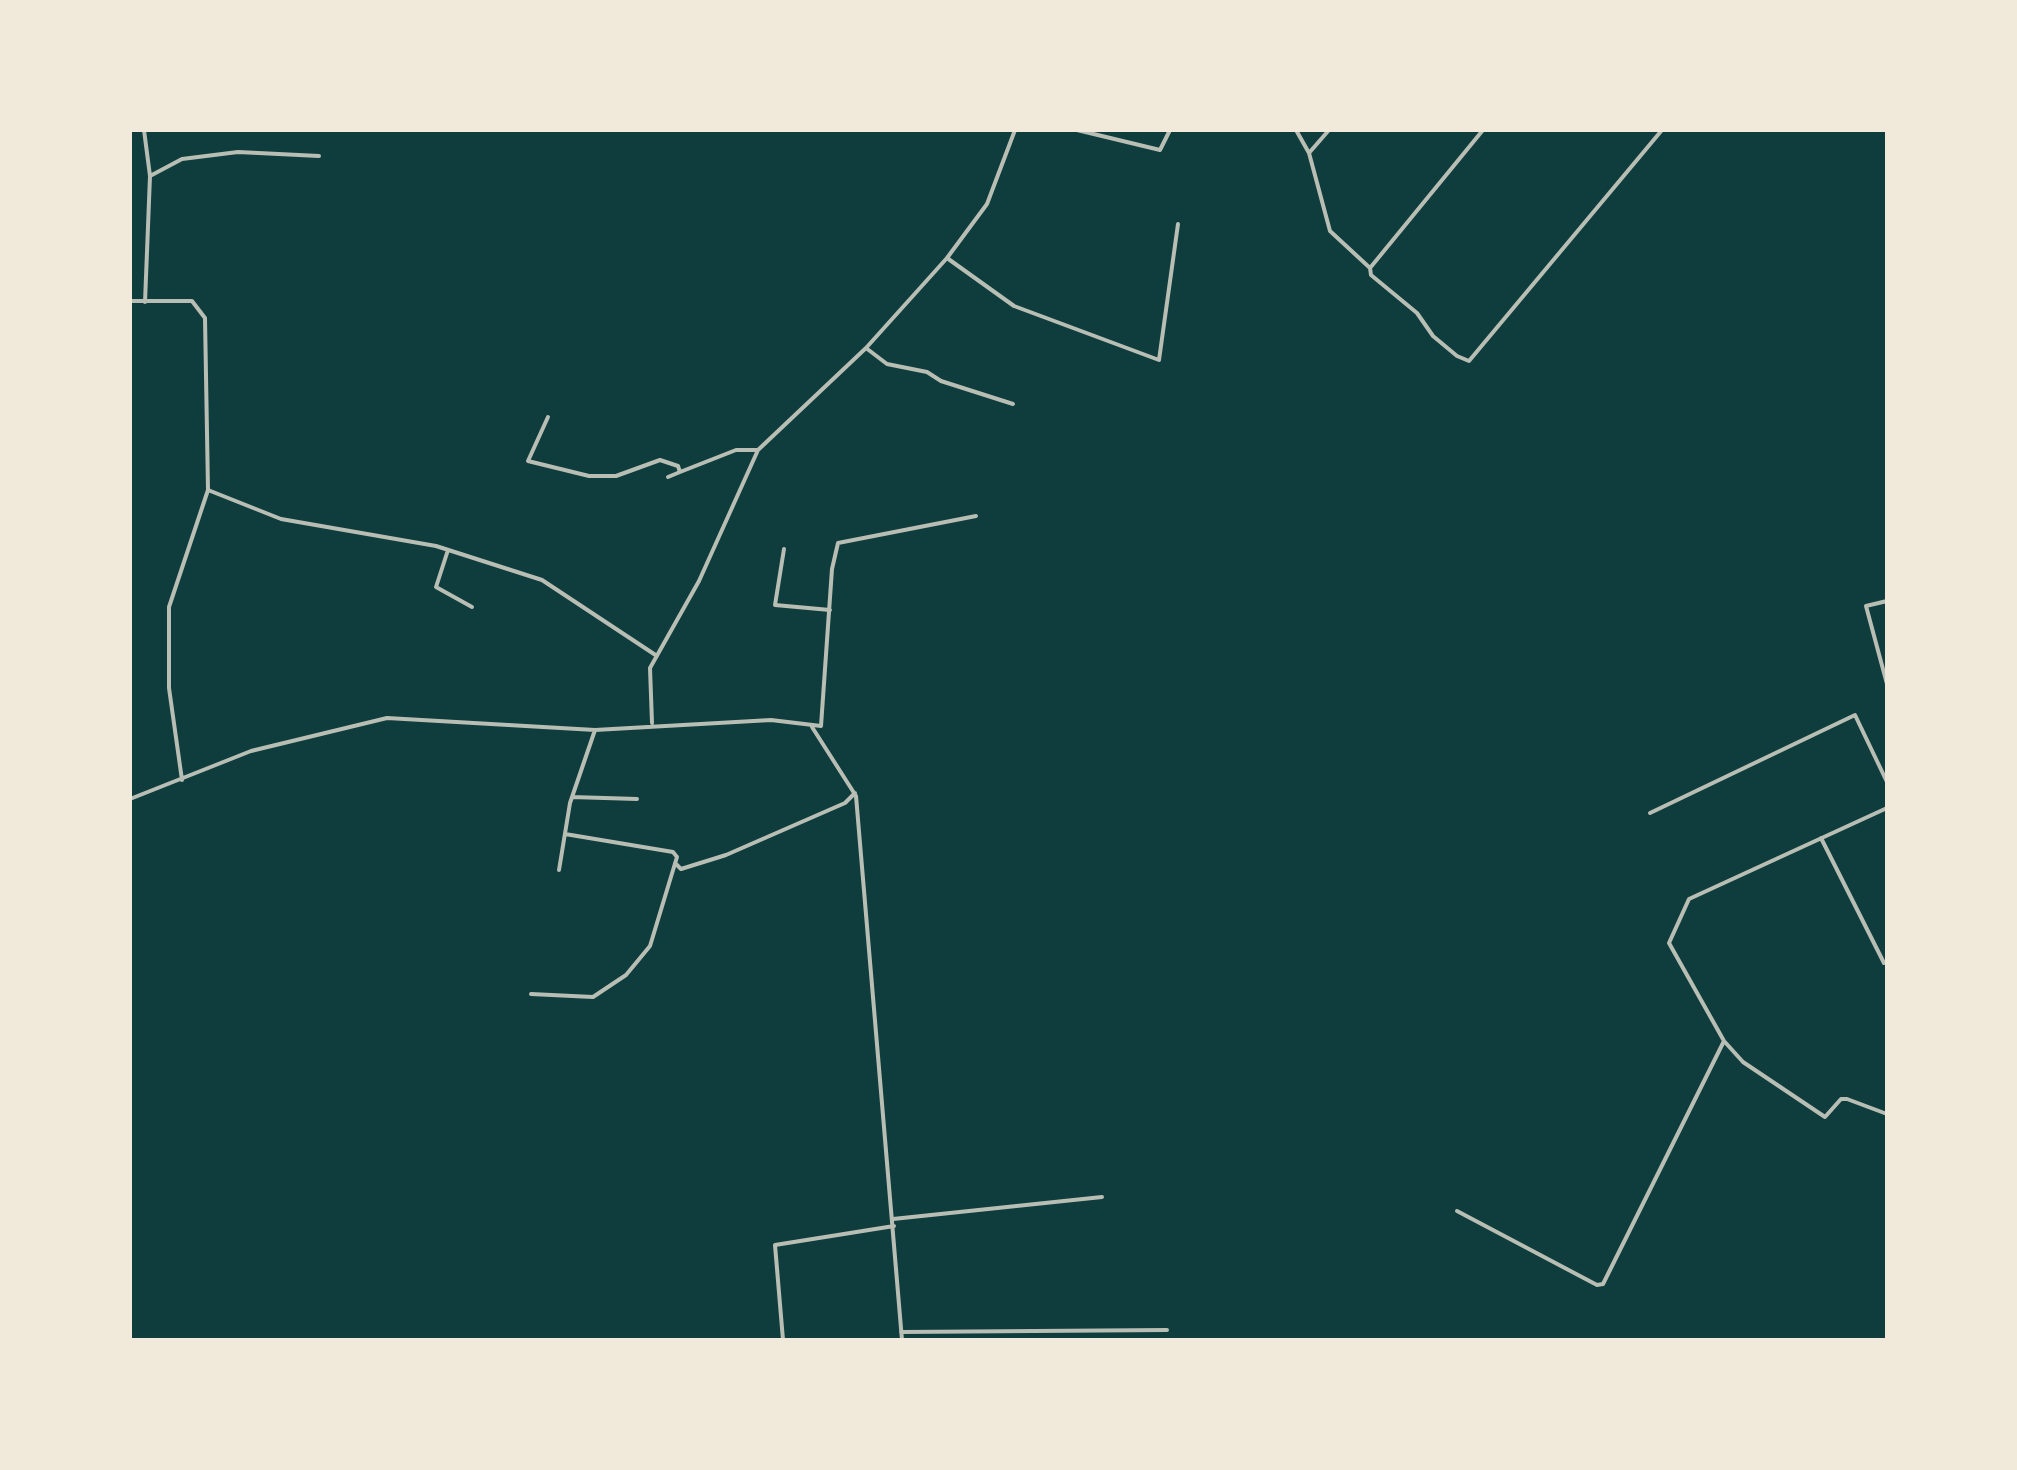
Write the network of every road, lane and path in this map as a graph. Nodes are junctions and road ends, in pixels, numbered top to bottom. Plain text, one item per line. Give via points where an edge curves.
1 (144, 130) edge
2 (1015, 130) edge
3 (1077, 130) edge
4 (1170, 130) edge
5 (1296, 130) edge
6 (1329, 130) edge
7 (1483, 130) edge
8 (1662, 130) edge
9 (1309, 154) junction
10 (320, 156) dead end
11 (150, 176) junction
12 (1178, 224) dead end
13 (947, 258) junction
14 (1370, 268) junction
15 (130, 301) edge
16 (144, 302) junction
17 (866, 348) junction
18 (1014, 404) dead end
19 (548, 417) dead end
20 (758, 450) junction
21 (680, 472) junction
22 (668, 477) dead end
23 (208, 490) junction
24 (976, 516) dead end
25 (784, 549) dead end
26 (448, 550) junction
27 (1887, 602) edge
28 (472, 607) dead end
29 (830, 610) junction
30 (657, 656) junction
31 (1887, 684) edge
32 (652, 724) junction
33 (812, 728) junction
34 (595, 730) junction
35 (182, 780) junction
36 (1887, 782) edge
37 (854, 794) junction
38 (572, 797) junction
39 (636, 798) dead end
40 (130, 799) edge
41 (1887, 808) edge
42 (1650, 813) dead end
43 (565, 834) junction
44 (1821, 838) junction
45 (675, 863) junction
46 (558, 870) dead end
47 (1884, 963) dead end
48 (531, 994) dead end
49 (1724, 1041) junction
50 (1887, 1114) edge
51 (1102, 1196) dead end
52 (1457, 1211) dead end
53 (894, 1222) junction
54 (1166, 1330) dead end
55 (901, 1332) junction
56 (783, 1340) edge
57 (902, 1340) edge

1 - 11 street
2 - 13 street via 986,204
3 - 4 street via 1160,150
5 - 9 street
6 - 9 street
7 - 14 street
8 - 14 street via 1470,361 1434,336
9 - 14 street via 1330,231
10 - 11 street via 238,152 182,158
11 - 16 street
12 - 13 street via 1158,360 1014,306
13 - 17 street
15 - 16 street
16 - 23 street via 192,301 206,318
17 - 18 street via 887,364
17 - 20 street
19 - 21 street via 532,462 616,476 660,460
20 - 21 street via 736,450
20 - 30 street via 700,581
21 - 22 street
23 - 26 street via 280,519
23 - 35 street via 169,608 169,688
24 - 29 street via 838,542
25 - 29 street via 775,606
26 - 28 street via 436,587
26 - 30 street via 542,580
27 - 31 street via 1866,606
29 - 33 street via 824,715 822,726
30 - 32 street via 650,668
32 - 33 street via 771,720
32 - 34 street
33 - 37 street
34 - 35 street via 387,718 251,751
34 - 38 street
35 - 40 street
36 - 42 street via 1856,715
37 - 45 street via 726,854 681,868
37 - 53 street
38 - 39 street
38 - 43 street
41 - 44 street
43 - 45 street via 673,852
43 - 46 street
44 - 47 street
44 - 49 street via 1689,899 1669,942
45 - 48 street via 650,946 626,975 593,997
49 - 50 street via 1819,1115 1830,1116 1840,1099
49 - 52 street via 1604,1284
51 - 53 street
53 - 55 street
53 - 56 street via 774,1245
54 - 55 street
55 - 57 street

